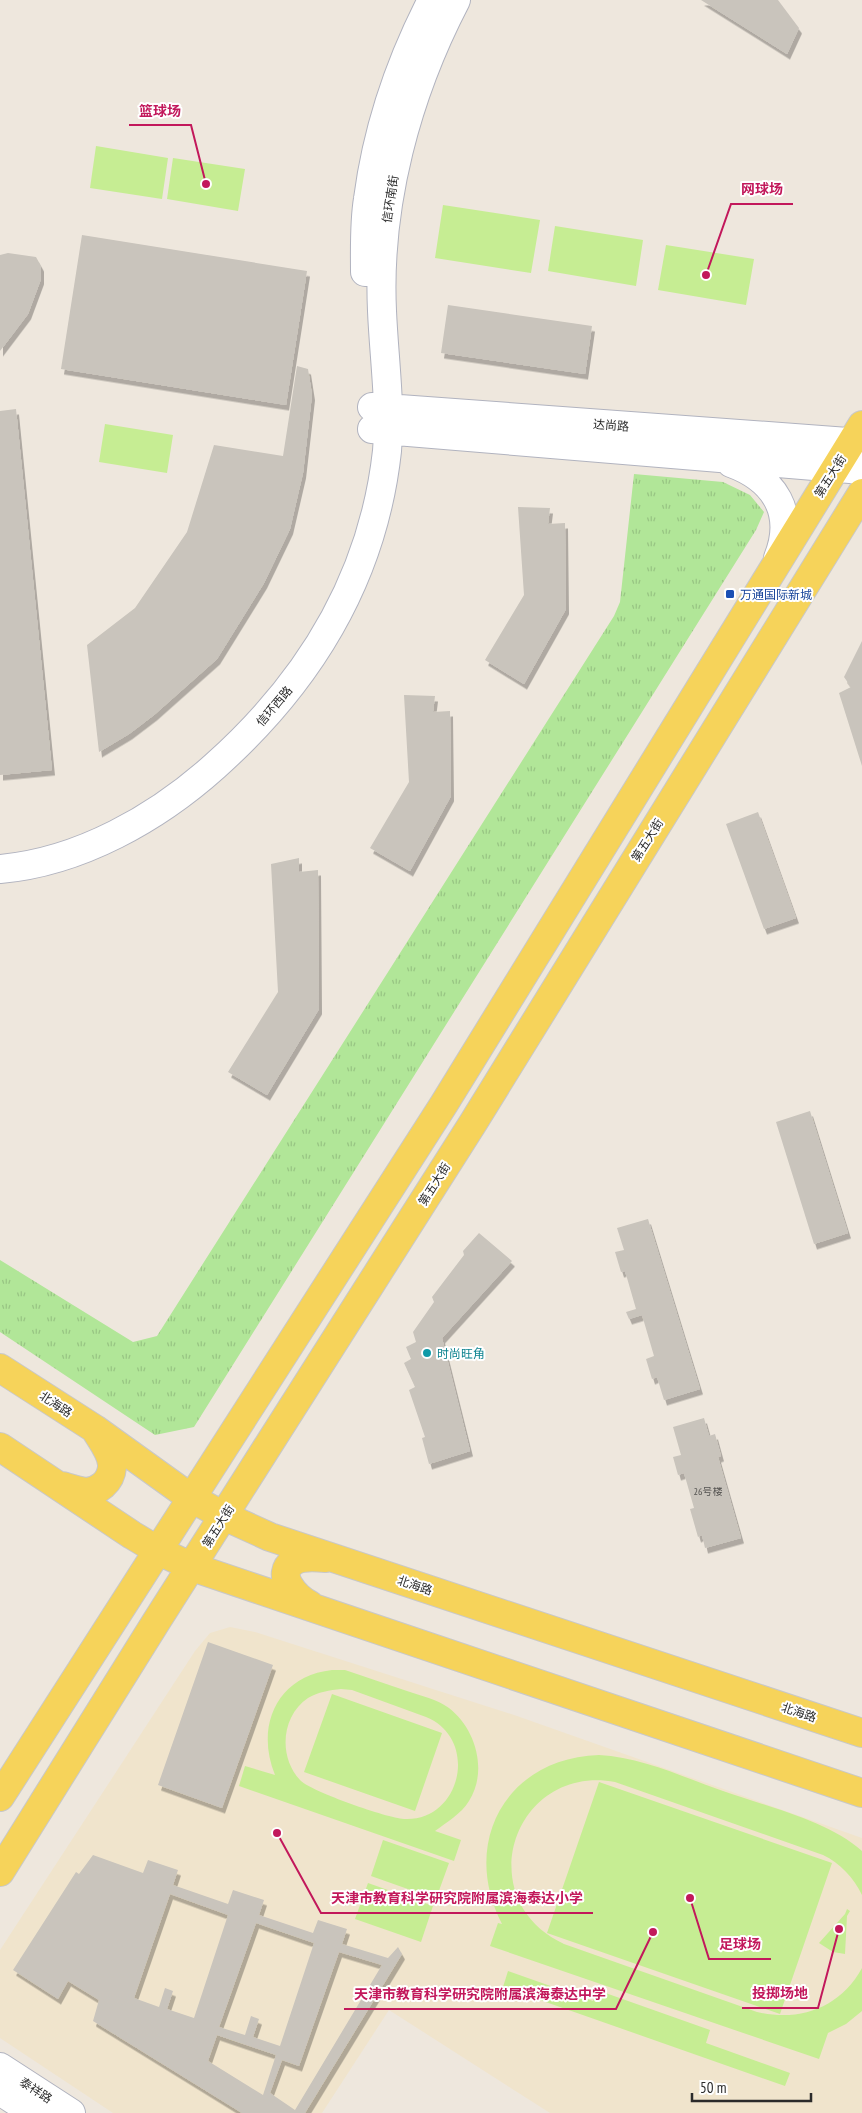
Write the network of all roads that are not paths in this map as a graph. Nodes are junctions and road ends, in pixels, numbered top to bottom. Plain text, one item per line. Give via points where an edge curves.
1 (432, 0) edge
2 (456, 0) edge
3 (380, 419) junction
4 (858, 437) edge
5 (706, 456) junction
6 (849, 468) edge
7 (862, 493) edge
8 (776, 565) junction
9 (0, 853) edge
10 (0, 869) edge
11 (0, 1368) edge
12 (95, 1429) junction
13 (0, 1447) edge
14 (259, 1461) junction
15 (58, 1484) junction
16 (102, 1515) junction
17 (191, 1536) junction
18 (270, 1537) junction
19 (337, 1559) junction
20 (251, 1587) junction
21 (125, 1601) junction
22 (319, 1610) junction
23 (156, 1622) junction
24 (862, 1733) edge
25 (862, 1793) edge
26 (0, 1797) edge
27 (0, 1872) edge
28 (0, 2067) edge
29 (0, 2091) edge
30 (34, 2113) edge
31 (71, 2113) edge

1 - 3 street, 信环南街 via 389,103 367,200 366,282
2 - 3 street, 信环南街 via 423,77 390,189 384,242
3 - 4 street, 达尚路
3 - 5 street, 达尚路
3 - 9 street, 信环西路 via 351,542 329,598 291,660 257,702 196,762 159,791 104,822 57,840
3 - 10 street, 信环西路 via 378,509 361,563 312,658 259,725 185,792 142,820 69,853
4 - 6 main road, 第五大街
5 - 6 street, 达尚路
5 - 8 street via 750,471 762,479 778,498 786,521
6 - 8 main road, 第五大街
7 - 14 main road, 第五大街
8 - 17 main road, 第五大街 via 449,1095 226,1442
11 - 12 main road, 北海路
12 - 15 main road via 107,1449 112,1467 106,1482 98,1490 84,1492
12 - 17 main road, 北海路 via 136,1459 159,1483
13 - 15 main road
14 - 17 main road, 第五大街
14 - 18 main road via 250,1484 248,1509 254,1522
15 - 16 main road
16 - 17 main road
16 - 21 main road via 124,1538 133,1557 134,1579
17 - 18 main road, 北海路 via 236,1530
17 - 20 main road
17 - 21 main road, 第五大街
17 - 23 main road, 第五大街
18 - 19 main road, 北海路
19 - 22 main road via 294,1560 286,1574 294,1593
19 - 24 main road, 北海路
20 - 22 main road
20 - 23 main road via 209,1588 191,1593 175,1602
21 - 26 main road, 第五大街
22 - 25 main road
23 - 27 main road, 第五大街
28 - 31 street, 泰祥路
29 - 30 street, 泰祥路

